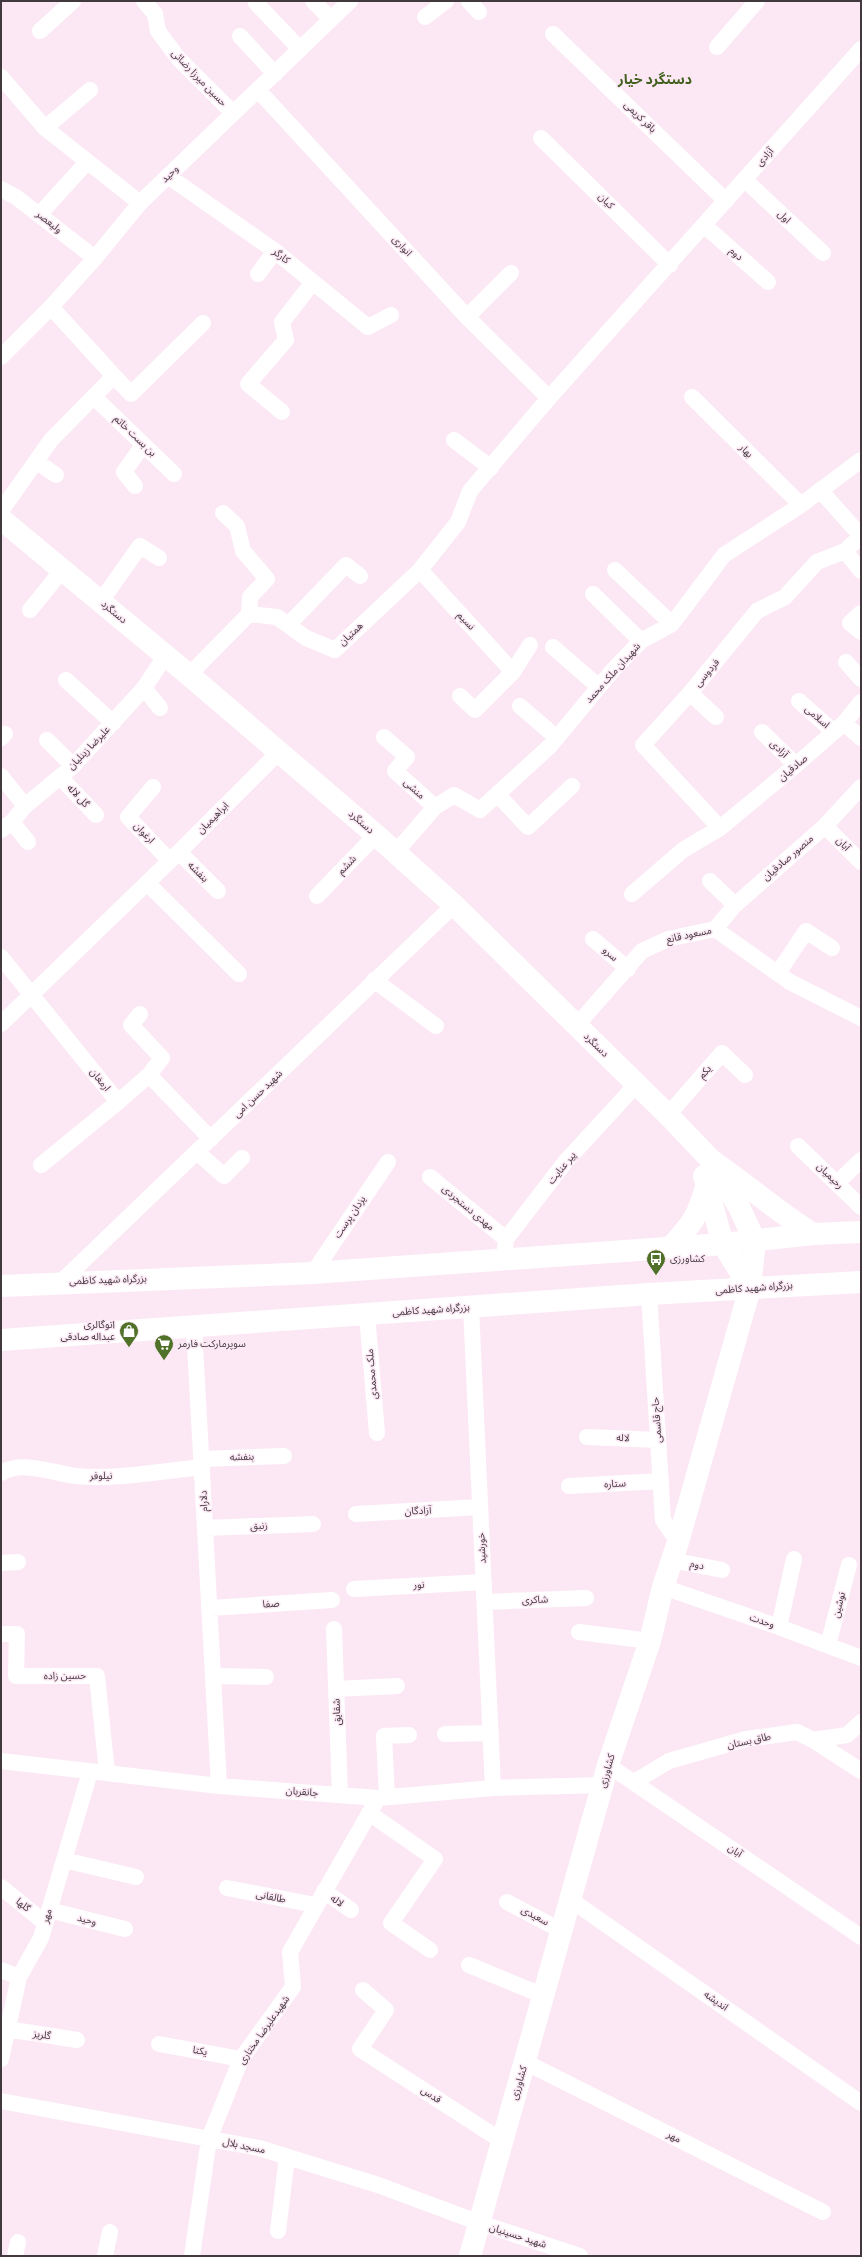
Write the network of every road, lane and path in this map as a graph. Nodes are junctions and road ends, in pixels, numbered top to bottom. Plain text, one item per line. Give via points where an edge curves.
1 (73, 1) edge
2 (144, 1) edge
3 (312, 1) edge
4 (350, 1) edge
5 (446, 1) edge
6 (757, 1) edge
7 (256, 3) dead end
8 (425, 17) dead end
9 (331, 19) junction
10 (40, 31) dead end
11 (553, 34) dead end
12 (240, 36) dead end
13 (717, 47) dead end
14 (300, 49) junction
15 (861, 49) edge
16 (275, 74) junction
17 (1, 77) edge
18 (90, 90) dead end
19 (258, 90) junction
20 (233, 114) junction
21 (45, 128) junction
22 (541, 138) dead end
23 (87, 162) junction
24 (168, 176) junction
25 (745, 180) junction
26 (1, 188) edge
27 (726, 200) junction
28 (140, 202) junction
29 (39, 215) junction
30 (705, 226) junction
31 (275, 251) junction
32 (823, 253) dead end
33 (95, 258) junction
34 (670, 265) junction
35 (511, 273) dead end
36 (258, 274) dead end
37 (313, 282) junction
38 (768, 282) dead end
39 (51, 307) junction
40 (391, 315) dead end
41 (467, 316) junction
42 (203, 323) dead end
43 (1, 357) edge
44 (114, 376) junction
45 (692, 396) dead end
46 (95, 398) junction
47 (549, 398) junction
48 (282, 412) dead end
49 (454, 440) dead end
50 (144, 444) junction
51 (861, 460) edge
52 (37, 462) junction
53 (491, 468) junction
54 (174, 474) dead end
55 (56, 475) dead end
56 (135, 486) dead end
57 (820, 490) junction
58 (801, 505) junction
59 (1, 511) edge
60 (223, 513) dead end
61 (1, 519) edge
62 (861, 536) edge
63 (845, 551) junction
64 (159, 558) dead end
65 (63, 569) junction
66 (420, 570) junction
67 (615, 570) dead end
68 (861, 571) edge
69 (360, 576) dead end
70 (593, 594) dead end
71 (101, 601) junction
72 (30, 610) dead end
73 (861, 613) edge
74 (249, 614) junction
75 (672, 624) junction
76 (288, 625) junction
77 (861, 632) edge
78 (641, 641) junction
79 (530, 645) dead end
80 (553, 647) dead end
81 (166, 655) junction
82 (846, 662) dead end
83 (513, 672) junction
84 (189, 675) junction
85 (861, 679) edge
86 (66, 680) dead end
87 (599, 687) junction
88 (144, 688) junction
89 (690, 693) junction
90 (460, 696) dead end
91 (799, 702) dead end
92 (861, 702) edge
93 (520, 706) dead end
94 (160, 708) dead end
95 (716, 717) dead end
96 (113, 723) junction
97 (839, 728) junction
98 (762, 732) dead end
99 (384, 737) dead end
100 (557, 738) junction
101 (861, 738) edge
102 (47, 740) dead end
103 (279, 752) junction
104 (796, 765) junction
105 (73, 766) junction
106 (1, 776) edge
107 (60, 777) junction
108 (572, 786) dead end
109 (152, 787) dead end
110 (861, 787) edge
111 (497, 794) junction
112 (25, 806) junction
113 (435, 807) junction
114 (96, 815) dead end
115 (7, 826) edge
116 (825, 826) junction
117 (720, 828) junction
118 (376, 834) junction
119 (28, 842) dead end
120 (395, 853) junction
121 (175, 856) junction
122 (861, 862) edge
123 (710, 881) dead end
124 (147, 883) junction
125 (218, 891) dead end
126 (632, 894) dead end
127 (317, 896) dead end
128 (454, 905) junction
129 (735, 905) junction
130 (715, 929) junction
131 (593, 939) dead end
132 (832, 948) dead end
133 (1, 956) edge
134 (628, 969) junction
135 (778, 973) junction
136 (239, 974) dead end
137 (374, 980) junction
138 (32, 995) junction
139 (140, 1014) dead end
140 (861, 1018) edge
141 (1, 1024) edge
142 (436, 1026) dead end
143 (576, 1026) junction
144 (149, 1075) junction
145 (745, 1075) dead end
146 (636, 1085) junction
147 (118, 1102) junction
148 (668, 1115) junction
149 (211, 1139) junction
150 (798, 1146) dead end
151 (198, 1152) junction
152 (705, 1154) junction
153 (242, 1158) dead end
154 (861, 1160) edge
155 (388, 1162) dead end
156 (41, 1166) dead end
157 (430, 1177) dead end
158 (837, 1183) junction
159 (706, 1187) junction
160 (861, 1207) edge
161 (861, 1232) edge
162 (813, 1234) junction
163 (756, 1241) junction
164 (723, 1244) junction
165 (672, 1246) junction
166 (505, 1249) junction
167 (313, 1272) junction
168 (61, 1282) junction
169 (861, 1282) edge
170 (1, 1286) edge
171 (750, 1288) junction
172 (649, 1294) junction
173 (471, 1307) junction
174 (366, 1315) junction
175 (194, 1327) junction
176 (1, 1340) edge
177 (377, 1433) dead end
178 (588, 1437) dead end
179 (658, 1440) junction
180 (284, 1456) dead end
181 (201, 1463) junction
182 (1, 1473) edge
183 (661, 1481) junction
184 (570, 1486) dead end
185 (480, 1507) junction
186 (356, 1514) dead end
187 (313, 1524) dead end
188 (205, 1528) junction
189 (674, 1551) junction
190 (794, 1559) dead end
191 (18, 1562) dead end
192 (1, 1563) edge
193 (849, 1565) dead end
194 (722, 1570) dead end
195 (484, 1582) junction
196 (663, 1587) junction
197 (354, 1589) dead end
198 (586, 1598) dead end
199 (332, 1600) dead end
200 (485, 1602) junction
201 (210, 1608) junction
202 (779, 1627) junction
203 (334, 1628) dead end
204 (578, 1632) dead end
205 (1, 1634) edge
206 (650, 1641) junction
207 (828, 1645) junction
208 (861, 1658) edge
209 (213, 1676) junction
210 (266, 1677) dead end
211 (397, 1686) dead end
212 (336, 1689) junction
213 (861, 1722) edge
214 (491, 1733) junction
215 (445, 1734) dead end
216 (409, 1735) dead end
217 (814, 1740) junction
218 (1, 1761) edge
219 (861, 1771) edge
220 (90, 1772) junction
221 (107, 1773) junction
222 (606, 1775) junction
223 (634, 1782) junction
224 (219, 1786) junction
225 (493, 1788) junction
226 (340, 1795) junction
227 (383, 1797) junction
228 (369, 1813) junction
229 (64, 1860) junction
230 (136, 1877) dead end
231 (1, 1887) edge
232 (227, 1888) dead end
233 (324, 1891) junction
234 (571, 1900) junction
235 (507, 1902) dead end
236 (315, 1906) junction
237 (351, 1910) dead end
238 (47, 1917) junction
239 (125, 1929) dead end
240 (562, 1931) junction
241 (861, 1937) edge
242 (430, 1950) dead end
243 (469, 1965) dead end
244 (1, 1970) edge
245 (19, 1977) junction
246 (362, 1990) dead end
247 (544, 1996) junction
248 (7, 2029) junction
249 (77, 2040) dead end
250 (159, 2044) dead end
251 (1, 2055) edge
252 (241, 2059) junction
253 (525, 2062) junction
254 (1, 2101) edge
255 (861, 2103) edge
256 (209, 2139) junction
257 (502, 2141) junction
258 (287, 2157) junction
259 (823, 2212) dead end
260 (480, 2223) junction
261 (278, 2231) dead end
262 (110, 2232) dead end
263 (105, 2256) edge
264 (192, 2256) edge
265 (470, 2256) edge
266 (580, 2256) edge

1 - 10 street
2 - 20 street, حسین میرزا رضائی via 156,14 158,31 178,58
3 - 9 street
4 - 9 street, وحید
5 - 8 street
6 - 13 street
7 - 14 street
9 - 14 street, وحید
11 - 27 street, باقر کریمی
12 - 16 street
14 - 16 street, وحید
15 - 25 street, آزادی
16 - 19 street, وحید
17 - 21 street
18 - 21 street
19 - 20 street, وحید
19 - 41 street, انواری
20 - 24 street, وحید
21 - 23 street
22 - 34 street, کیان
23 - 28 street
23 - 29 street
24 - 28 street, وحید
24 - 31 street, کارگر
25 - 27 street, آزادی
25 - 32 street, اول
26 - 29 street, ولیعصر via 16,196
27 - 30 street, آزادی
28 - 33 street, وحید
29 - 33 street, ولیعصر
30 - 34 street, آزادی
30 - 38 street, دوم
31 - 36 street
31 - 37 street, کارگر
33 - 39 street, وحید
34 - 47 street, آزادی
35 - 41 street
37 - 40 street, کارگر via 368,327
37 - 48 street via 282,322 286,340 248,384
39 - 43 street, وحید
39 - 44 street
41 - 47 street, انواری
42 - 44 street via 131,394
44 - 46 street
45 - 58 street, بهار
46 - 50 street, بن بست خاتم
46 - 52 street via 51,440
47 - 53 street, همتیان
49 - 53 street
50 - 54 street, بن بست خاتم
50 - 56 street via 124,472
51 - 57 street, شهیدان ملک محمد
52 - 55 street
52 - 59 street
53 - 66 street, همتیان via 470,491 458,522
57 - 58 street, شهیدان ملک محمد
57 - 62 street
58 - 75 street, شهیدان ملک محمد via 724,555
60 - 74 street via 237,526 243,551 266,578 250,597
61 - 65 main road, دستگرد
62 - 63 street, فردوسی
63 - 68 street
63 - 89 street, فردوسی via 817,562 785,597 757,612
64 - 71 street via 140,546
65 - 71 main road, دستگرد
65 - 72 street
66 - 76 street, همتیان via 334,650 306,638
66 - 83 street, نسیم
67 - 75 street
69 - 76 street via 346,565
70 - 78 street
71 - 81 main road, دستگرد
73 - 77 street via 850,623
74 - 76 street, همتیان via 277,618
74 - 84 street
75 - 78 street, شهیدان ملک محمد
78 - 87 street, شهیدان ملک محمد
79 - 83 street
80 - 87 street
81 - 84 main road, دستگرد
81 - 88 street, علیرضا زینلیان
82 - 85 street
83 - 90 street via 475,710
84 - 103 main road, دستگرد
86 - 96 street
87 - 100 street, شهیدان ملک محمد
88 - 94 street
88 - 96 street, علیرضا زینلیان
89 - 95 street
89 - 117 street, فردوسی via 643,745
91 - 97 street, اسلامی
92 - 97 street, صادقیان
93 - 100 street
96 - 105 street, علیرضا زینلیان
97 - 101 street
97 - 104 street, صادقیان
98 - 104 street, آزادی
99 - 113 street, منشی via 407,757 395,771
100 - 111 street, شهیدان ملک محمد
102 - 105 street
103 - 118 main road, دستگرد
103 - 121 street, ابراهیمیان
104 - 117 street, صادقیان
105 - 107 street, علیرضا زینلیان
106 - 112 street
107 - 112 street, علیرضا زینلیان
107 - 114 street, گل لاله
108 - 111 street via 528,827
109 - 121 street, ارغوان via 128,817
110 - 116 street, منصور صادقیان
111 - 113 street, شهیدان ملک محمد via 480,810 454,795
112 - 115 street, علیرضا زینلیان
113 - 120 street, شهیدان ملک محمد
115 - 119 street
116 - 122 street, آبان
116 - 129 street, منصور صادقیان
117 - 126 street, صادقیان via 683,850
118 - 120 main road, دستگرد
118 - 127 street, ششم
120 - 128 main road, دستگرد
121 - 124 street, ابراهیمیان
121 - 125 street, بنفشه
123 - 129 street
124 - 136 street
124 - 138 street, ابراهیمیان
128 - 137 street, شهید حسن امی
128 - 143 main road, دستگرد
129 - 130 street, منصور صادقیان
130 - 134 street, مسعود قانع via 668,939 642,951
130 - 135 street, مسعود قانع
131 - 134 street, سرو
132 - 135 street via 806,931
133 - 138 street, ارمغان
134 - 143 street, مسعود قانع
135 - 140 street, مسعود قانع via 790,982
137 - 142 street
137 - 149 street, شهید حسن امی
138 - 141 street, ابراهیمیان
138 - 147 street, ارمغان
139 - 144 street via 130,1025 162,1058
143 - 146 main road, دستگرد
144 - 147 street
144 - 149 street
145 - 148 street, یکم via 722,1053
146 - 148 main road, دستگرد
146 - 166 street, پیر عنایت via 566,1161
147 - 156 street
148 - 152 main road, دستگرد
149 - 151 street, شهید حسن امی
150 - 158 street, رحیمیان
151 - 153 street via 224,1176
151 - 168 street, شهید حسن امی
152 - 159 main road
152 - 162 main road
152 - 163 main road, دستگرد via 739,1207
154 - 158 street
155 - 167 street, یزدان پرست
157 - 166 street, مهدی دستجردی
158 - 160 street, رحیمیان
159 - 164 main road
159 - 165 main road via 692,1224
161 - 162 main road, بزرگراه شهید کاظمی
162 - 163 main road, بزرگراه شهید کاظمی
163 - 164 main road, بزرگراه شهید کاظمی
163 - 171 main road, کشاورزی
164 - 165 main road, بزرگراه شهید کاظمی
164 - 171 main road
165 - 166 main road, بزرگراه شهید کاظمی
166 - 167 main road, بزرگراه شهید کاظمی
167 - 168 main road, بزرگراه شهید کاظمی
168 - 170 main road, بزرگراه شهید کاظمی
169 - 171 main road, بزرگراه شهید کاظمی
171 - 172 main road, بزرگراه شهید کاظمی
171 - 189 main road, کشاورزی
172 - 173 main road, بزرگراه شهید کاظمی
172 - 179 street, حاج قاسمی
173 - 174 main road, بزرگراه شهید کاظمی
173 - 185 street, خورشید
174 - 175 main road, بزرگراه شهید کاظمی
174 - 177 street, ملک محمدی
175 - 176 main road, بزرگراه شهید کاظمی
175 - 181 street, دلارام
178 - 179 street, لاله
179 - 183 street, حاج قاسمی
180 - 181 street, بنفشه
181 - 182 street, نیلوفر via 120,1475 77,1476 27,1467 8,1469
181 - 188 street, دلارام
183 - 184 street, ستاره
183 - 189 street, حاج قاسمی via 663,1520
185 - 186 street, آزادگان
185 - 195 street, خورشید
187 - 188 street, زنبق
188 - 201 street, دلارام
189 - 194 street, دوم
189 - 196 main road, کشاورزی
190 - 202 street
191 - 192 street
193 - 207 street, نوشین
195 - 197 street, نور
195 - 200 street, خورشید
196 - 202 street, وحدت
196 - 206 main road, کشاورزی
198 - 200 street, شاکری
199 - 201 street, صفا
200 - 214 street, خورشید
201 - 209 street, دلارام
202 - 207 street, وحدت
203 - 212 street, شقایق
204 - 206 street
205 - 221 street, حسین زاده via 16,1634 16,1676 97,1676
206 - 222 main road, کشاورزی
207 - 208 street, وحدت
209 - 210 street
209 - 224 street, دلارام
211 - 212 street
212 - 226 street, شقایق
213 - 217 street via 847,1735
214 - 215 street
214 - 225 street, خورشید
216 - 227 street via 384,1736
217 - 219 street, طاق بستان
217 - 223 street, طاق بستان via 797,1732 746,1740 669,1761
218 - 220 street, جانقربان
220 - 221 street, جانقربان
220 - 229 street, مهر
221 - 224 street, جانقربان
222 - 223 street, آبان
222 - 225 street, جانقربان
222 - 234 main road, کشاورزی
223 - 241 street, آبان
224 - 226 street, جانقربان
225 - 227 street, جانقربان
226 - 227 street, جانقربان
227 - 228 street, شهیدعلیرضا مختاری
228 - 233 street, شهیدعلیرضا مختاری
228 - 242 street via 436,1859 391,1923
229 - 230 street
229 - 238 street, مهر
231 - 238 street, گلها
232 - 236 street, طالقانی
233 - 236 street, شهیدعلیرضا مختاری
233 - 237 street, لاله
234 - 240 main road, کشاورزی
234 - 255 street, اندیشه
235 - 240 street, سعیدی
236 - 252 street, شهیدعلیرضا مختاری via 290,1952 293,1987
238 - 239 street, وحید
238 - 245 street, مهر via 41,1938
240 - 247 main road, کشاورزی
243 - 247 street
244 - 245 street
245 - 248 street, مهر
246 - 257 street, قدس via 386,2010 360,2049
247 - 253 main road, کشاورزی
248 - 249 street, گلریز
248 - 251 street, مهر
250 - 252 street, یکتا
252 - 256 street, شهیدعلیرضا مختاری
253 - 257 main road, کشاورزی
253 - 259 street, مهر
254 - 256 street, مسجد بلال
256 - 258 street, مسجد بلال via 259,2148
256 - 264 street, شهیدعلیرضا مختاری
257 - 260 main road, کشاورزی
258 - 260 street, مسجد بلال via 378,2185
258 - 261 street
260 - 265 main road, کشاورزی
260 - 266 street, شهید حسینیان
262 - 263 street

